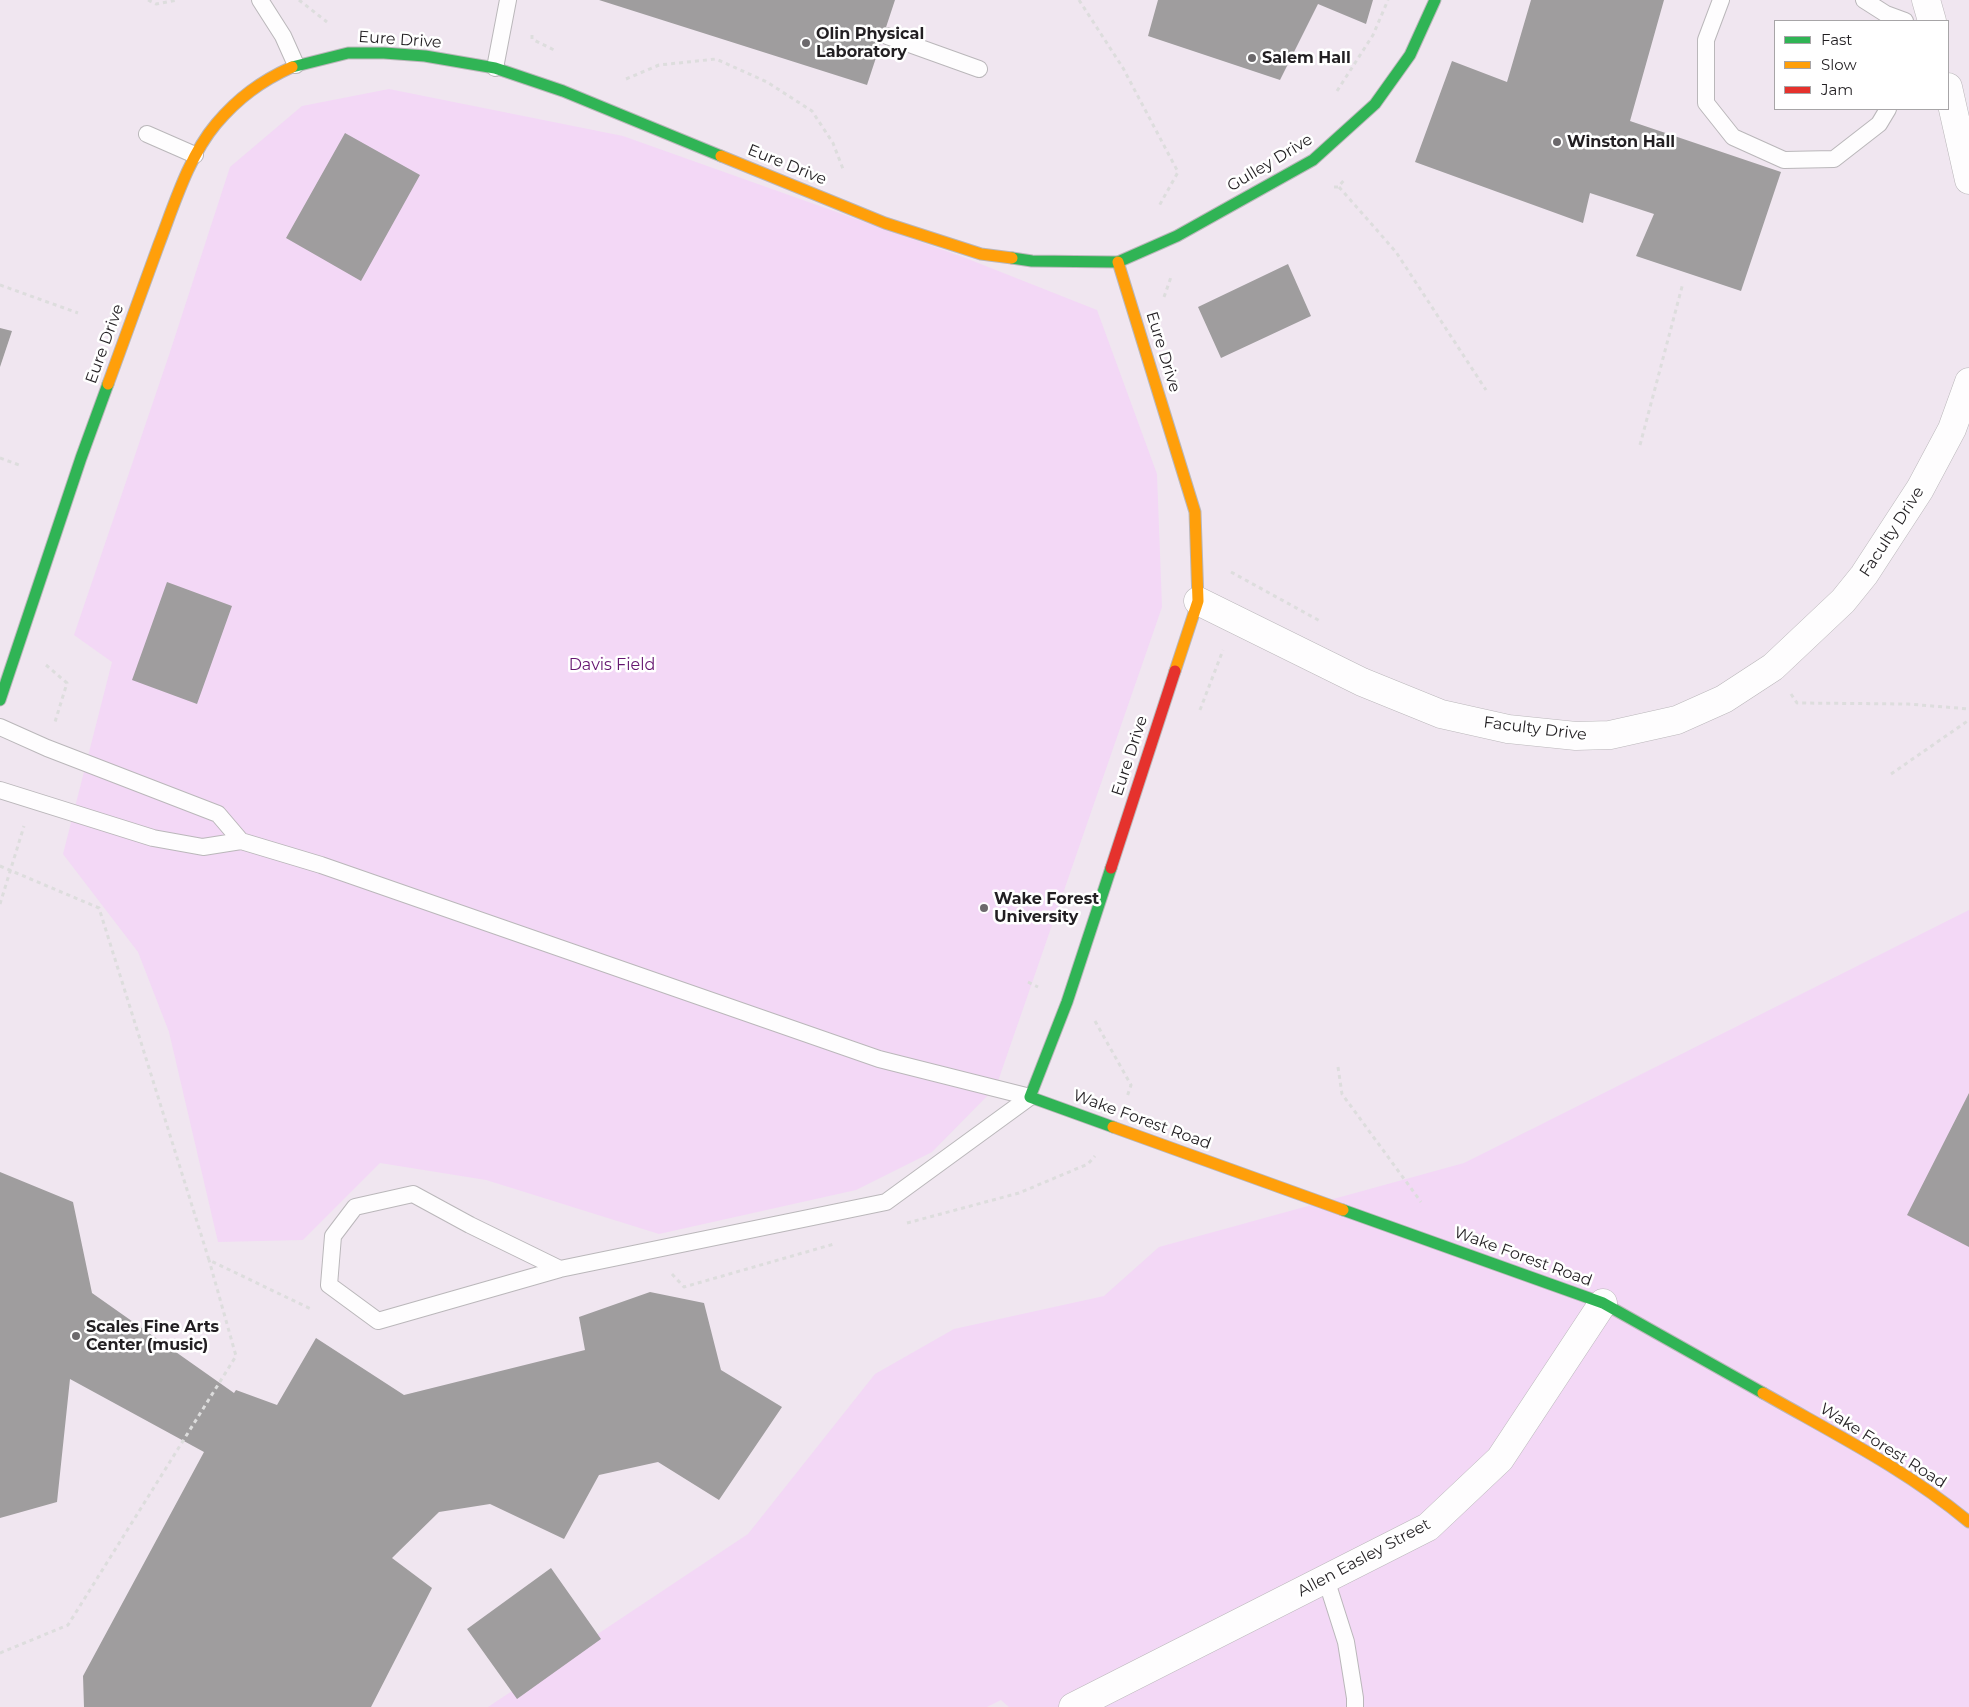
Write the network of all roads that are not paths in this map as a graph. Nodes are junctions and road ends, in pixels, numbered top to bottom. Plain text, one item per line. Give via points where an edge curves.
1 (260, 0) edge
2 (508, 0) edge
3 (1435, 0) edge
4 (1721, 0) edge
5 (1864, 0) edge
6 (1926, 0) edge
7 (1887, 18) edge
8 (1932, 20) edge
9 (887, 36) dead end
10 (296, 65) junction
11 (495, 68) junction
12 (979, 68) dead end
13 (1949, 91) edge
14 (1887, 110) edge
15 (147, 134) dead end
16 (195, 155) junction
17 (1969, 180) edge
18 (1118, 262) junction
19 (1969, 382) edge
20 (1198, 600) junction
21 (0, 700) edge
22 (0, 727) edge
23 (0, 790) edge
24 (242, 840) junction
25 (1030, 1097) junction
26 (560, 1269) junction
27 (1603, 1303) junction
28 (1969, 1522) edge
29 (1326, 1578) junction
30 (1073, 1707) edge
31 (1355, 1707) edge

1 - 10 lane via 283,36
2 - 11 lane
3 - 18 street, Gulley Drive via 1410,55 1375,104 1313,160 1177,236
4 - 14 lane via 1706,40 1706,102 1733,136 1784,160 1834,159 1879,124
5 - 7 lane
6 - 8 street
9 - 12 lane
10 - 11 street, Eure Drive via 348,53 384,53 425,56
10 - 16 street, Eure Drive via 266,79 239,100 215,125
11 - 18 street, Eure Drive via 563,91 885,223 981,254 1032,261
13 - 17 street
15 - 16 lane
16 - 21 street, Eure Drive via 84,448
18 - 20 street, Eure Drive via 1195,512
19 - 20 street, Faculty Drive via 1952,429 1920,489 1864,575 1843,601 1773,667 1724,699 1677,720 1610,736 1576,736 1508,729 1441,714 1362,682
20 - 25 street, Eure Drive via 1067,1002
22 - 24 lane via 218,814
23 - 24 lane via 153,838 203,847
24 - 25 lane via 879,1058
25 - 26 lane via 886,1202
25 - 27 street, Wake Forest Road
26 - 26 lane via 413,1194 355,1207 333,1236 329,1285 378,1321
27 - 28 street, Wake Forest Road via 1886,1463
27 - 29 street, Allen Easley Street via 1500,1459 1428,1527
29 - 30 street, Allen Easley Street
29 - 31 lane via 1346,1642

